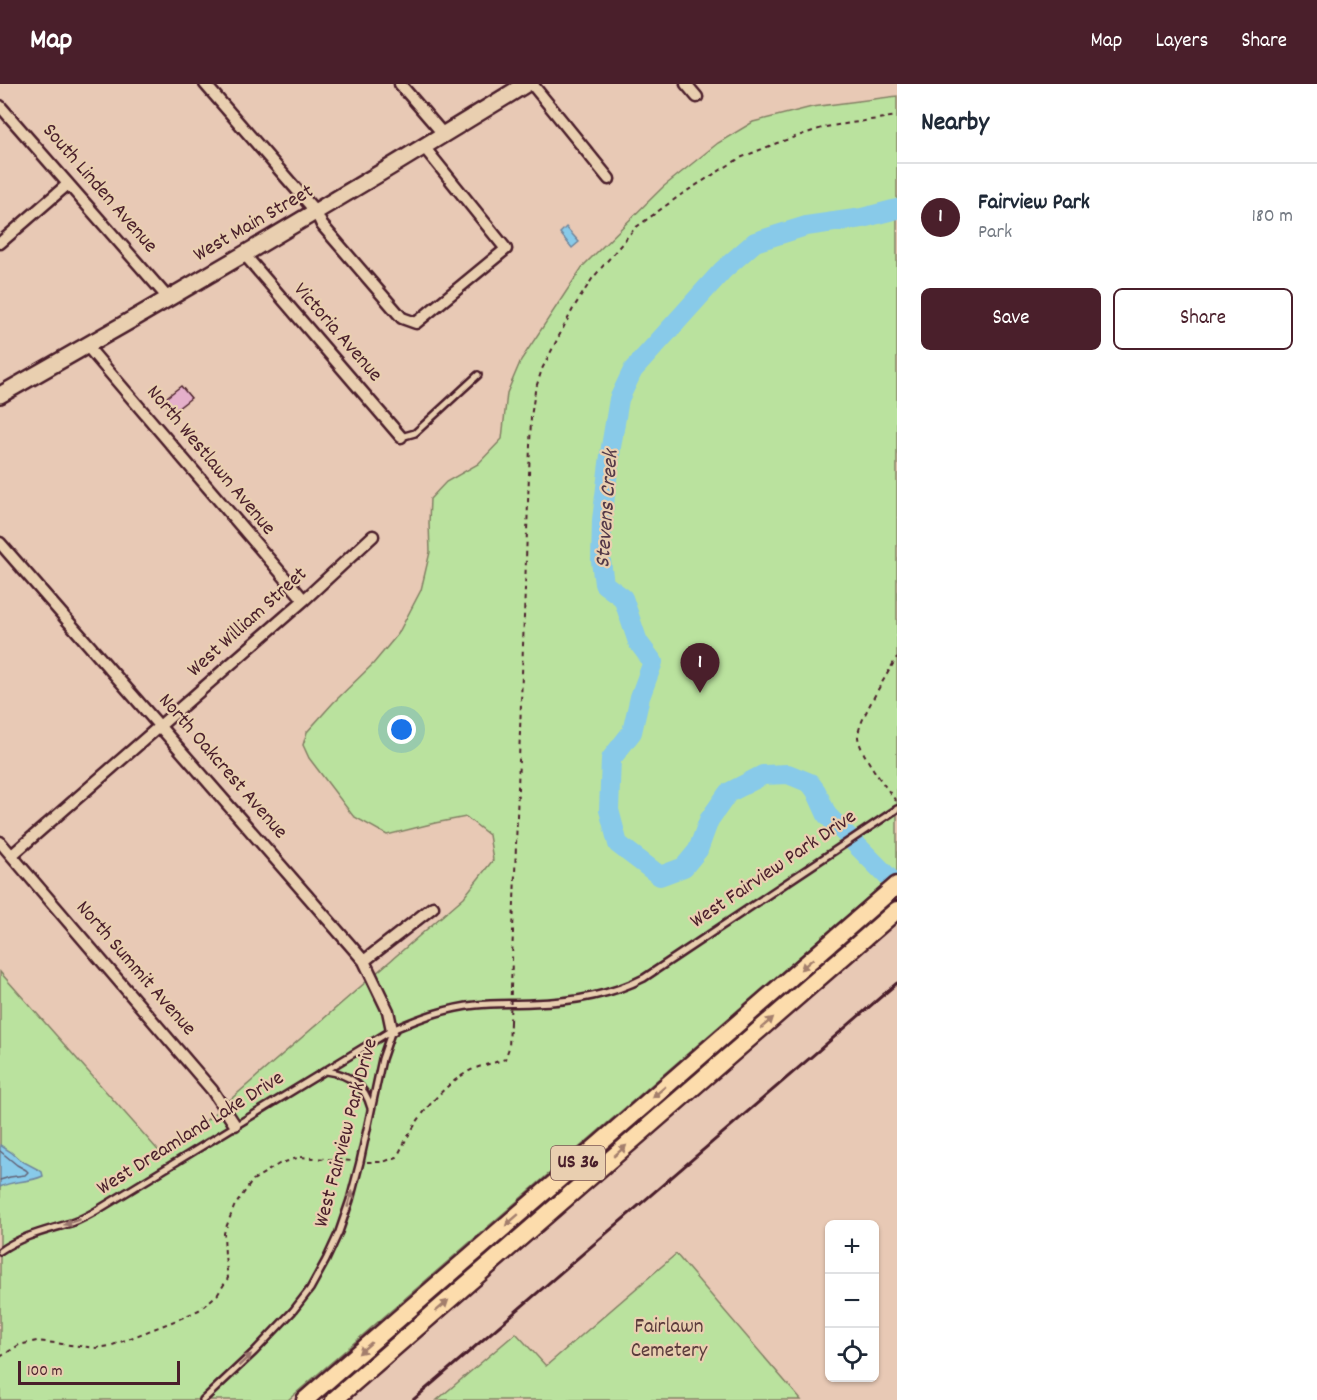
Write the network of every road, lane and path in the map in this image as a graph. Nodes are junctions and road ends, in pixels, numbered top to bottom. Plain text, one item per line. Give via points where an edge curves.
1 (205, 84) edge
2 (400, 84) edge
3 (526, 84) edge
4 (532, 84) edge
5 (686, 84) edge
6 (697, 97) dead end
7 (0, 106) edge
8 (897, 116) edge
9 (444, 135) junction
10 (424, 147) junction
11 (609, 179) dead end
12 (68, 184) junction
13 (316, 212) junction
14 (0, 243) edge
15 (244, 254) junction
16 (168, 298) junction
17 (87, 346) junction
18 (478, 375) dead end
19 (0, 395) edge
20 (401, 436) joint
21 (373, 536) dead end
22 (0, 543) edge
23 (304, 600) junction
24 (897, 657) edge
25 (161, 726) junction
26 (897, 804) edge
27 (897, 809) edge
28 (0, 842) edge
29 (12, 855) junction
30 (897, 885) edge
31 (433, 907) dead end
32 (897, 910) edge
33 (364, 961) junction
34 (392, 1030) junction
35 (325, 1071) junction
36 (371, 1110) junction
37 (235, 1125) junction
38 (360, 1162) junction
39 (0, 1251) edge
40 (0, 1357) edge
41 (203, 1400) edge
42 (305, 1400) edge
43 (334, 1400) edge

1 - 13 street
2 - 9 street
3 - 9 street, West Main Street
4 - 11 street
5 - 6 street
7 - 12 street, South Linden Avenue
8 - 38 path, bridge via 825,127 777,143 740,158 682,194 635,228 592,279 542,369 531,417 509,1048 505,1059 476,1068 453,1082 430,1104 397,1157 383,1162
9 - 10 street, West Main Street
10 - 13 street, West Main Street
10 - 13 street via 506,249 416,323 402,318 322,225
12 - 14 street
12 - 16 street, South Linden Avenue
13 - 15 street, West Main Street
15 - 16 street, West Main Street
15 - 20 street, Victoria Avenue
16 - 17 street, West Main Street
17 - 19 street, West Main Street
17 - 23 street, North Westlawn Avenue
18 - 20 lane via 415,434
21 - 23 street, West William Street
22 - 25 street, North Oakcrest Avenue
23 - 25 street, West William Street
24 - 26 path via 861,723 858,738
25 - 29 street, West William Street
25 - 33 street, North Oakcrest Avenue
27 - 34 lane, West Fairview Park Drive via 627,986 556,1002 455,1008
28 - 29 street, North Summit Avenue
29 - 37 street, North Summit Avenue via 212,1090
30 -> 42 main road, US 36
31 - 33 street
43 -> 32 main road, US 36
33 - 34 street, North Oakcrest Avenue via 378,986
34 - 35 lane, West Dreamland Lake Drive
34 - 36 lane, West Fairview Park Drive
35 - 36 lane via 353,1080 365,1093
35 - 37 lane, West Dreamland Lake Drive
36 - 38 lane, West Fairview Park Drive
37 -> 39 lane, West Dreamland Lake Drive via 96,1211 32,1234
38 - 40 path via 300,1157 279,1164 254,1180 234,1207 224,1233 228,1278 218,1294 199,1310 110,1346 37,1341 19,1345
41 -> 38 lane, West Fairview Park Drive via 275,1330 310,1289 339,1232

